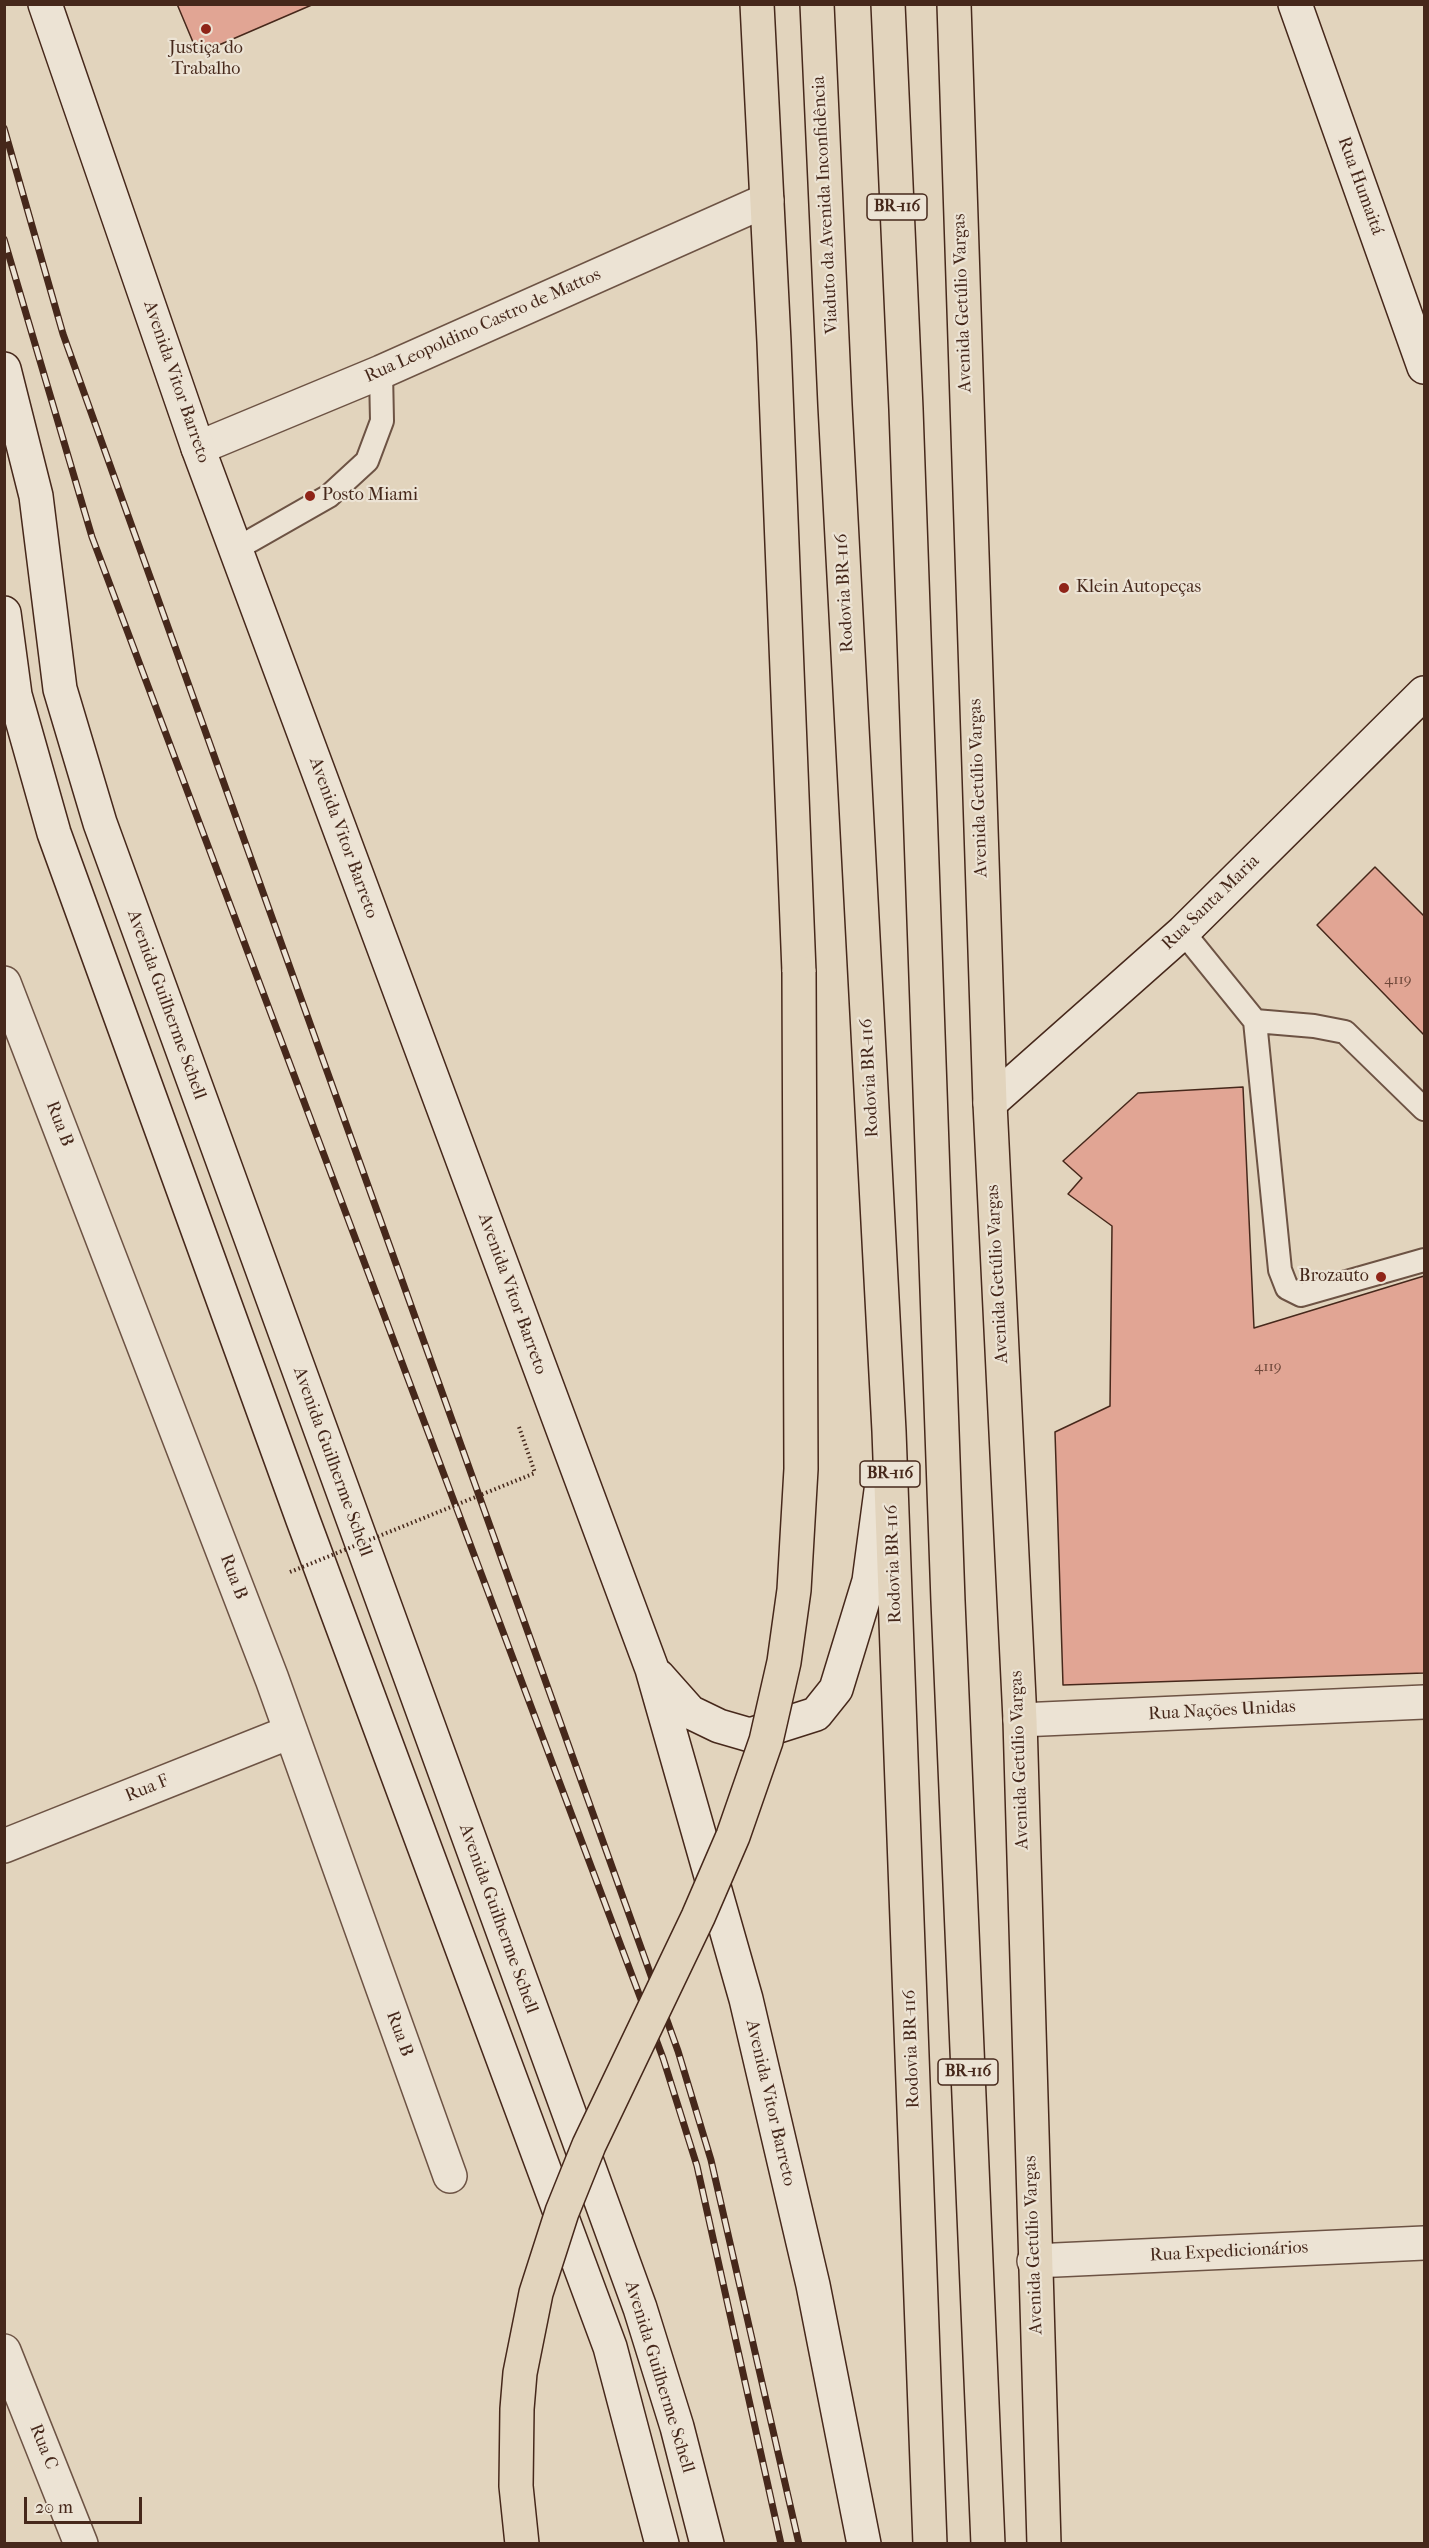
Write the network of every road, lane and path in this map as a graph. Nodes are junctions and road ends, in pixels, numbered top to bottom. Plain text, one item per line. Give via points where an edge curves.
1 (45, 4) edge
2 (757, 4) edge
3 (817, 4) edge
4 (888, 4) edge
5 (954, 4) edge
6 (1295, 4) edge
7 (767, 200) junction
8 (1425, 367) edge
9 (4, 369) edge
10 (381, 372) junction
11 (835, 405) joint
12 (198, 447) junction
13 (236, 549) junction
14 (4, 613) edge
15 (1425, 693) edge
16 (1183, 932) junction
17 (4, 983) edge
18 (1255, 1021) junction
19 (990, 1103) junction
20 (1425, 1109) edge
21 (1425, 1260) edge
22 (889, 1431) junction
23 (535, 1473) dead end
24 (290, 1572) dead end
25 (652, 1669) junction
26 (1425, 1702) edge
27 (1020, 1720) junction
28 (290, 1732) junction
29 (4, 1846) edge
30 (450, 2176) dead end
31 (1425, 2243) edge
32 (1034, 2261) junction
33 (4, 2351) edge
34 (81, 2544) edge
35 (522, 2544) edge
36 (662, 2544) edge
37 (707, 2544) edge
38 (864, 2544) edge
39 (930, 2544) edge
40 (988, 2544) edge
41 (1044, 2544) edge

1 - 12 main road, Avenida Vitor Barreto
2 - 7 main road
3 - 11 main road, Viaduto da Avenida Inconfidência / BR-116
4 - 40 main road, BR-116
5 - 19 main road, Avenida Getúlio Vargas
6 - 8 main road, Rua Humaitá
7 - 10 main road, Rua Leopoldino Castro de Mattos
7 - 35 main road, bridge via 799,972 801,1458 795,1580 784,1662 766,1741 733,1836 589,2145 536,2293 517,2409 516,2486
9 - 37 main road, Avenida Guilherme Schell via 36,496 60,689 100,823 640,2308 677,2427
10 - 12 main road, Rua Leopoldino Castro de Mattos
10 - 13 lane via 382,421 367,461 329,496
11 - 22 main road, Rodovia BR-116 / BR-116
12 - 13 main road, Avenida Vitor Barreto
13 - 25 main road, Avenida Vitor Barreto
14 - 36 main road via 15,695 54,833 303,1520 610,2347
15 - 16 main road, Rua Santa Maria
16 - 18 lane
16 - 19 main road, Rua Santa Maria
17 - 28 main road, Rua B
18 - 20 lane via 1345,1032
18 - 21 lane via 1280,1270 1287,1288 1301,1295
19 - 27 main road, Avenida Getúlio Vargas
22 - 25 main road, Avenida Vitor Barreto via 869,1581 836,1689 816,1714 750,1735 690,1712
22 - 39 main road, Rodovia BR-116 / BR-116
23 - 24 path, bridge
25 - 38 main road, Avenida Vitor Barreto via 746,1999 813,2285
26 - 27 main road, Rua Nações Unidas
27 - 32 main road, Avenida Getúlio Vargas
28 - 29 main road, Rua F
28 - 30 main road, Rua B
31 - 32 main road, Rua Expedicionários
32 - 41 main road, Avenida Getúlio Vargas
33 - 34 main road, Rua C

